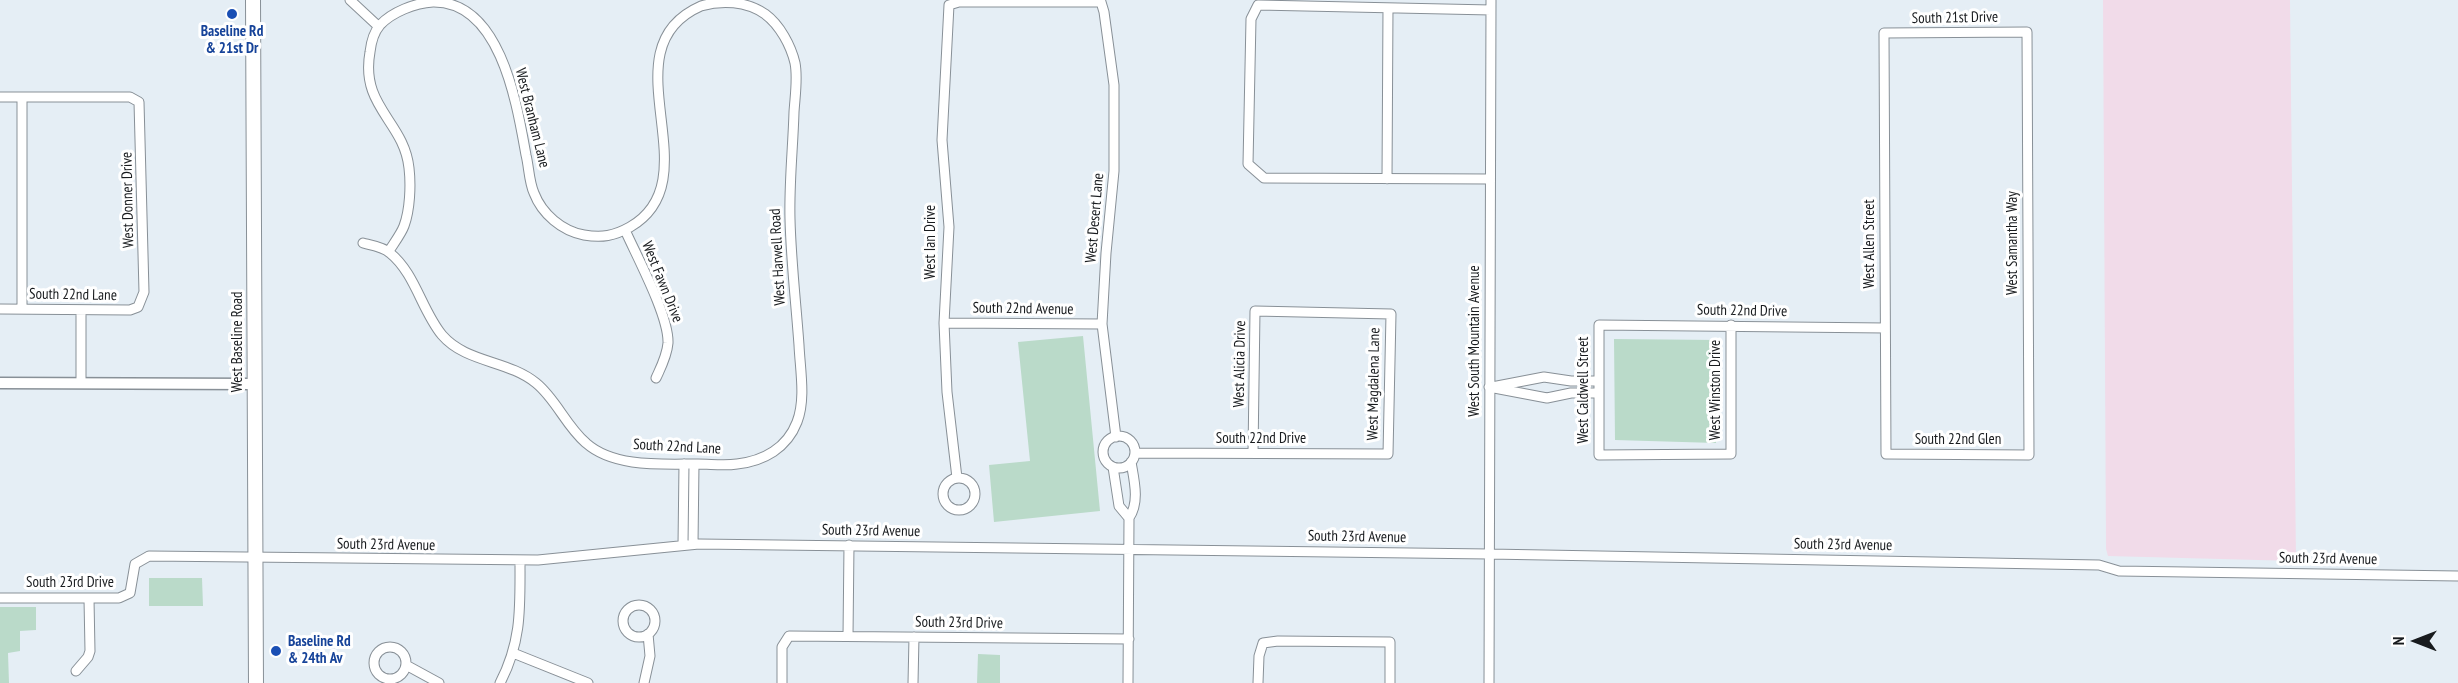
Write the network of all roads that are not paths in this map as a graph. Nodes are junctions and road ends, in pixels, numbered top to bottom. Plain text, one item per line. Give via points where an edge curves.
1 (253, 0) edge
2 (350, 0) edge
3 (949, 5) joint
4 (1491, 5) edge
5 (1388, 8) junction
6 (378, 26) junction
7 (2027, 32) joint
8 (1884, 33) joint
9 (0, 97) edge
10 (22, 97) junction
11 (1387, 179) junction
12 (1490, 179) junction
13 (625, 230) junction
14 (363, 243) dead end
15 (389, 251) junction
16 (141, 301) joint
17 (0, 309) edge
18 (22, 309) junction
19 (81, 310) junction
20 (1256, 311) joint
21 (944, 323) junction
22 (1102, 324) junction
23 (1599, 325) joint
24 (1731, 326) junction
25 (1885, 328) junction
26 (656, 378) dead end
27 (1598, 381) junction
28 (0, 383) edge
29 (81, 383) junction
30 (255, 384) junction
31 (1490, 387) junction
32 (1598, 393) junction
33 (1116, 437) junction
34 (787, 441) joint
35 (1253, 453) junction
36 (1388, 454) joint
37 (1886, 454) joint
38 (1599, 455) joint
39 (2029, 455) joint
40 (1133, 457) junction
41 (689, 464) junction
42 (1113, 467) junction
43 (957, 478) dead end
44 (1116, 490) junction
45 (1134, 490) junction
46 (1129, 518) junction
47 (688, 544) junction
48 (849, 545) junction
49 (1130, 549) junction
50 (1489, 554) junction
51 (255, 556) junction
52 (520, 561) junction
53 (2458, 576) edge
54 (0, 598) edge
55 (89, 598) junction
56 (648, 634) dead end
57 (848, 636) junction
58 (914, 637) junction
59 (1129, 639) junction
60 (513, 653) junction
61 (406, 665) dead end
62 (76, 671) dead end
63 (256, 683) edge
64 (439, 683) edge
65 (500, 683) edge
66 (588, 683) edge
67 (644, 683) edge
68 (782, 683) edge
69 (913, 683) edge
70 (1128, 683) edge
71 (1258, 683) edge
72 (1390, 683) edge
73 (1489, 683) edge

1 - 30 main road, West Baseline Road
2 - 6 street
3 - 21 street, West Ian Drive via 942,140 949,227
3 - 22 street, West Desert Lane via 1101,2 1114,85 1114,171
4 - 5 street
4 - 12 street, West South Mountain Avenue
5 - 11 street
5 - 11 street via 1258,5 1251,18 1248,164 1264,178
6 - 13 street, West Branham Lane via 415,5 432,2 450,4 477,20 500,53 518,111 534,194 549,218 575,233 602,238
6 - 15 street via 367,73 375,100 400,140 410,167 403,227
7 - 8 street, South 21st Drive
7 - 39 street, West Samantha Way
8 - 25 street, West Allen Street
9 - 10 street
10 - 16 street, West Donner Drive via 130,96 141,106
10 - 18 street
11 - 12 street
12 - 31 street, West South Mountain Avenue
13 - 26 street, West Fawn Drive via 661,313 668,340 666,357
13 - 34 street, West Harwell Road via 644,218 660,198 665,168 656,67 664,40 682,15 708,3 736,0 767,15 787,41 796,68 790,215 802,388 799,419
14 - 15 street
15 - 41 street, South 22nd Lane via 411,279 441,333 470,355 513,369 536,383 586,444 608,456 630,461
16 - 19 street, South 22nd Lane via 130,310
17 - 18 street, South 22nd Lane
18 - 19 street, South 22nd Lane
19 - 29 street
20 - 35 street, West Alicia Drive
20 - 36 street, West Magdalena Lane via 1391,314
21 - 22 street, South 22nd Avenue
21 - 43 street, West Ian Drive via 946,392
22 - 33 street, West Desert Lane
23 - 24 street, South 22nd Drive
23 - 27 street, West Caldwell Street
24 - 25 street, South 22nd Drive
24 - 38 street, West Winston Drive via 1731,454
25 - 37 street, West Allen Street
27 - 31 street via 1544,377
27 - 32 street, West Caldwell Street
28 - 29 street
29 - 30 street
30 - 51 main road, West Baseline Road
31 - 32 street via 1547,399 1571,393
31 - 50 street, West South Mountain Avenue
32 - 38 street, West Caldwell Street
33 - 40 street via 1129,440
33 - 42 street via 1107,442 1103,451
34 - 41 street, South 22nd Lane via 765,458 736,464
35 - 36 street, South 22nd Drive
35 - 40 street, South 22nd Drive
37 - 39 street, South 22nd Glen
40 - 42 street via 1123,467
40 - 45 street
41 - 47 street
42 - 44 street
44 - 45 street
44 - 46 street via 1122,513
45 - 46 street via 1134,510
46 - 49 street
47 - 48 street, South 23rd Avenue
47 - 52 street, South 23rd Avenue
48 - 49 street, South 23rd Avenue
48 - 57 street
49 - 50 street, South 23rd Avenue
49 - 59 street
50 - 53 street, South 23rd Avenue
50 - 73 street, West South Mountain Avenue
51 - 52 street, South 23rd Avenue
51 - 55 street, South 23rd Drive via 145,556 135,564 128,594 119,598
51 - 63 main road, West Baseline Road
52 - 60 street via 519,619
54 - 55 street, South 23rd Drive
55 - 62 street via 90,651
56 - 67 street via 650,656
57 - 58 street, South 23rd Drive
57 - 68 street, South 23rd Drive via 789,636 782,647
58 - 59 street, South 23rd Drive
58 - 69 street
59 - 70 street
60 - 65 street
60 - 66 street
61 - 64 street
71 - 72 street via 1263,643 1390,642

